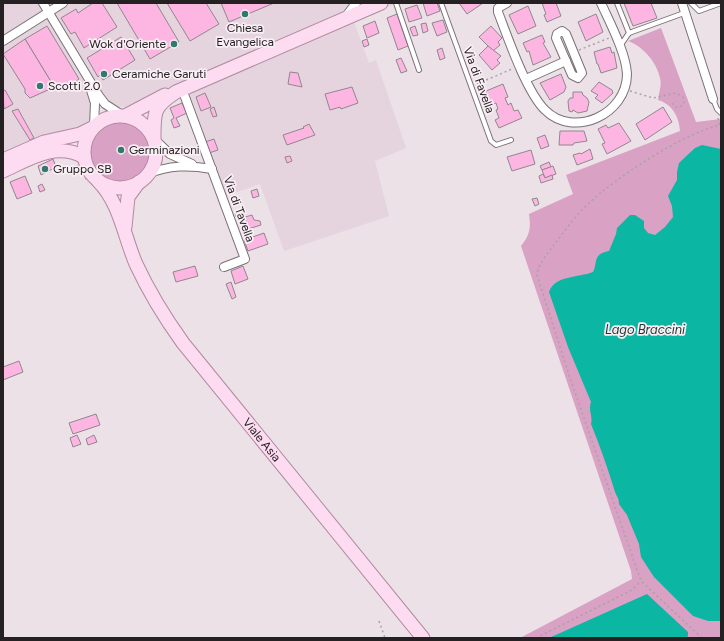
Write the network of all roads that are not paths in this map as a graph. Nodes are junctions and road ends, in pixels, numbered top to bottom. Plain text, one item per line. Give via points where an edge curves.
1 (43, 3) edge
2 (63, 3) edge
3 (356, 3) edge
4 (396, 3) edge
5 (441, 3) edge
6 (507, 3) edge
7 (601, 3) edge
8 (617, 3) edge
9 (682, 3) edge
10 (691, 3) edge
11 (721, 3) edge
12 (373, 4) edge
13 (48, 12) junction
14 (684, 13) junction
15 (339, 21) junction
16 (629, 33) junction
17 (3, 41) edge
18 (619, 46) junction
19 (566, 61) junction
20 (419, 70) dead end
21 (88, 79) junction
22 (526, 79) junction
23 (181, 94) junction
24 (713, 98) joint
25 (721, 113) edge
26 (123, 116) junction
27 (93, 127) junction
28 (154, 139) junction
29 (511, 140) dead end
30 (84, 157) junction
31 (3, 160) edge
32 (197, 166) junction
33 (212, 169) junction
34 (3, 171) edge
35 (143, 178) junction
36 (98, 181) junction
37 (124, 228) junction
38 (224, 267) dead end
39 (423, 638) edge

1 - 13 street
2 - 13 street
3 - 15 street
4 - 20 lane
5 - 29 lane, Via di Favella via 493,144 496,146
6 - 22 street via 498,8 498,12
7 - 18 street
8 - 16 lane
9 - 14 street
10 - 11 lane via 696,10 702,11
12 - 15 main road
13 - 17 street
13 - 21 street
14 - 16 lane
14 - 24 street
15 - 23 main road
16 - 18 lane
18 - 22 street via 626,66 624,90 608,113 591,121 573,122 555,118 545,111 534,97
19 - 19 street via 556,38 558,32 566,33 582,73 581,77 573,76
19 - 22 street
21 - 26 street via 105,104
21 - 27 street via 95,103
23 - 26 main road via 162,96
23 - 28 main road via 162,101 155,111
23 - 33 street, Via di Tavella
24 - 25 lane
26 - 27 main road via 110,117
26 - 28 main road via 141,122
27 - 30 main road via 85,142
27 - 31 main road via 80,134 44,142
28 - 32 street, Via di Tavella via 170,154
28 - 35 main road via 155,157
30 - 34 main road via 71,150 56,150 45,152
30 - 36 main road via 90,172
32 - 33 street, Via di Tavella
32 - 35 street, Via di Tavella via 166,167
33 - 38 street, Via di Tavella via 245,259
35 - 36 main road via 121,188
35 - 37 main road via 126,202
36 - 37 main road, Viale Asia via 112,199
37 - 39 main road, Viale Asia via 146,284 183,343

